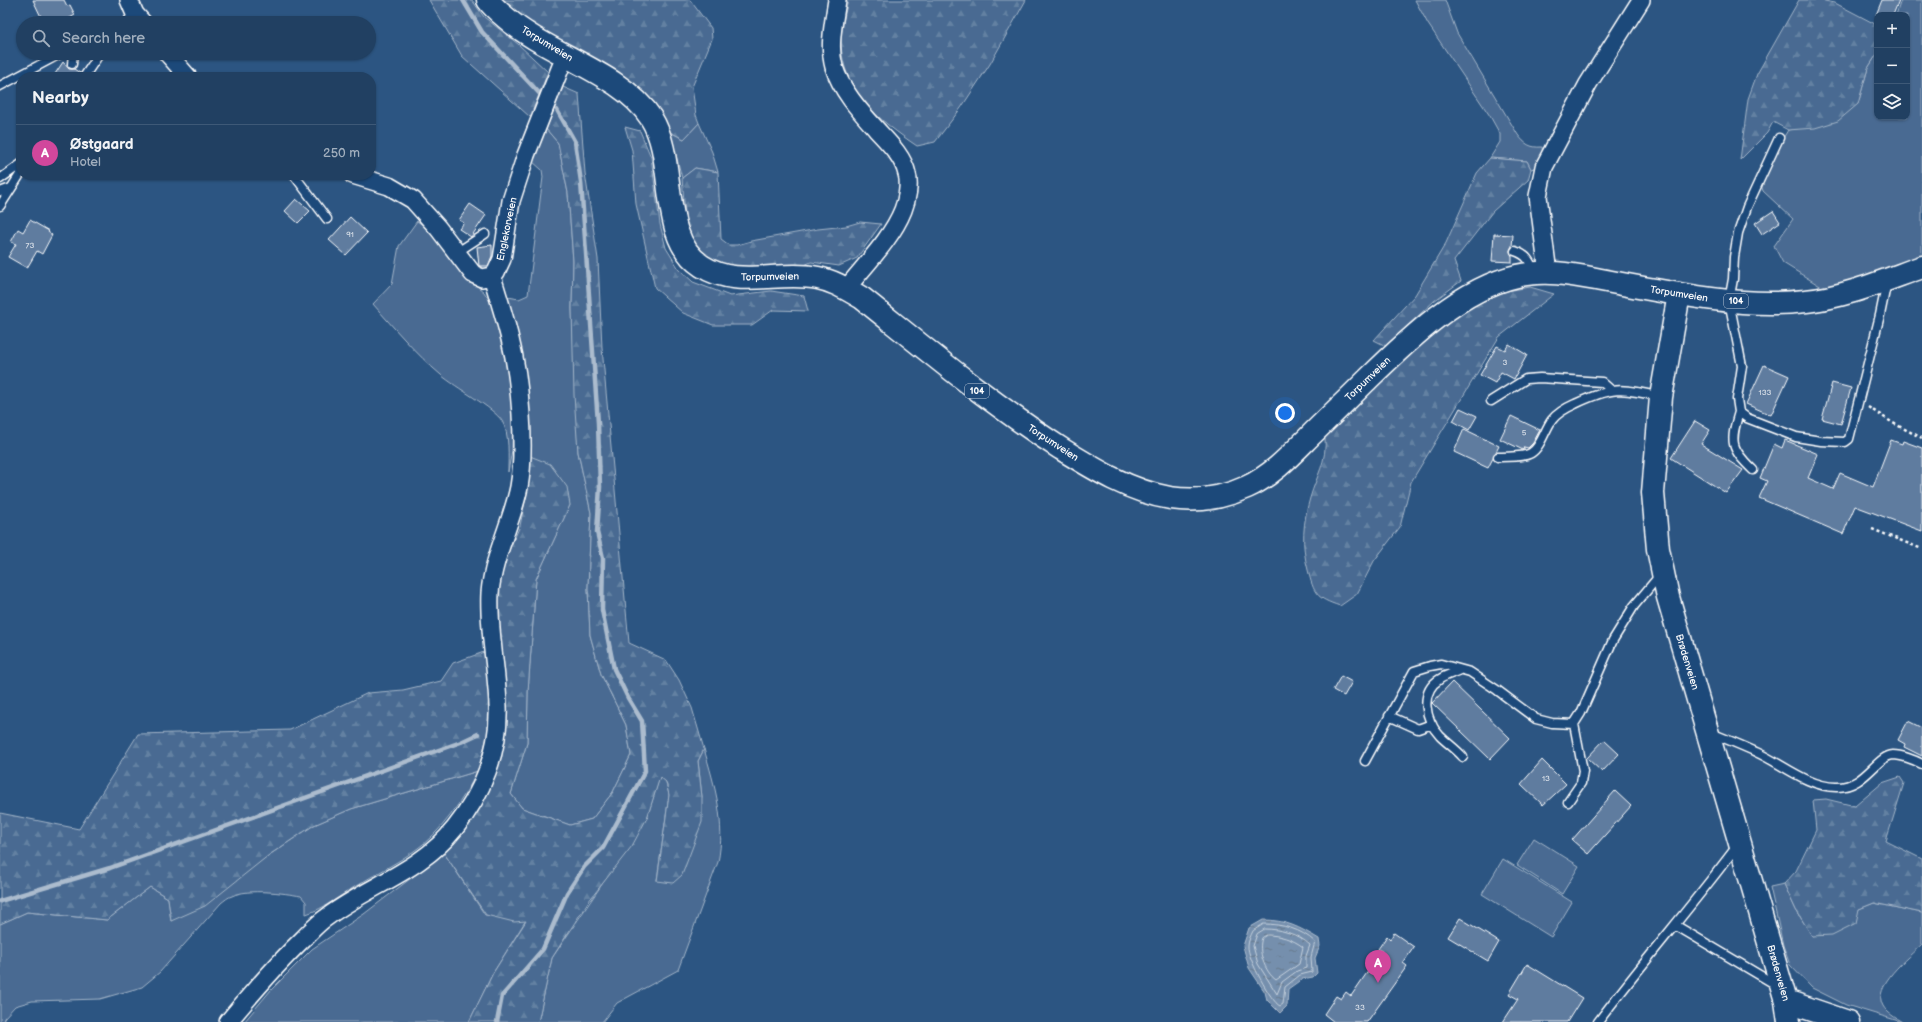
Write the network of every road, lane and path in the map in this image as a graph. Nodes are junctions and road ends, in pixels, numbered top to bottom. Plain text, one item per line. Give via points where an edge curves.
1 (488, 0) edge
2 (838, 0) edge
3 (1641, 0) edge
4 (566, 56) junction
5 (44, 60) edge
6 (72, 60) edge
7 (96, 60) edge
8 (173, 60) edge
9 (72, 64) dead end
10 (23, 72) edge
11 (88, 72) edge
12 (184, 72) edge
13 (16, 76) edge
14 (0, 86) edge
15 (1779, 138) dead end
16 (16, 168) edge
17 (0, 179) edge
18 (16, 180) edge
19 (298, 180) edge
20 (369, 180) edge
21 (11, 188) junction
22 (0, 192) edge
23 (0, 206) edge
24 (327, 219) dead end
25 (485, 234) dead end
26 (1515, 251) dead end
27 (456, 253) junction
28 (1922, 267) edge
29 (1541, 273) junction
30 (492, 276) junction
31 (1887, 279) junction
32 (846, 289) junction
33 (1679, 294) junction
34 (1729, 301) junction
35 (1611, 390) junction
36 (1661, 397) junction
37 (1491, 401) dead end
38 (1859, 401) junction
39 (1739, 412) junction
40 (1922, 438) edge
41 (1498, 457) dead end
42 (1753, 470) dead end
43 (1872, 528) dead end
44 (1922, 549) edge
45 (1662, 573) junction
46 (1460, 670) junction
47 (1389, 716) junction
48 (1432, 724) junction
49 (1574, 724) junction
50 (1708, 732) junction
51 (1463, 757) dead end
52 (1365, 761) dead end
53 (1922, 764) edge
54 (1568, 802) dead end
55 (1740, 842) junction
56 (1675, 925) junction
57 (1786, 1004) edge
58 (228, 1022) edge
59 (1598, 1022) edge
60 (1848, 1022) edge

1 - 4 main road, Torpumveien / 104 via 513,24
2 - 32 street via 832,45 834,66 847,94 898,154 907,173 908,186 903,209 892,230
3 - 29 street via 1588,84 1544,167 1538,196
4 - 30 street, Englekorveien via 526,155 511,201 502,259
4 - 32 main road, Torpumveien / 104 via 635,98 652,119 662,145 680,239 691,256 702,266 719,274 739,278 818,278
5 - 10 lane
6 - 9 lane
7 - 11 lane
8 - 12 street
13 - 14 lane
15 - 34 lane via 1747,207 1738,233
16 - 17 lane
18 - 21 lane
19 - 24 lane
20 - 27 street via 389,186 413,200
21 - 22 lane
21 - 23 lane
25 - 27 lane
26 - 29 lane via 1524,254
27 - 30 street via 472,274 482,278
28 - 31 main road, Torpumveien / 104
29 - 32 main road, Torpumveien / 104 via 1509,278 1480,290 1419,330 1286,460 1256,482 1231,493 1186,499 1134,488 1094,469 1005,412 868,303
29 - 33 main road, Torpumveien / 104 via 1567,274
30 - 58 street via 512,349 521,423 521,465 519,487 491,578 490,606 498,708 497,734 485,776 470,808 439,845 412,868 326,917 284,957
31 - 34 main road, Torpumveien / 104 via 1843,294 1808,301
31 - 38 lane
33 - 34 main road, Torpumveien / 104
33 - 36 main road, Brødenveien
34 - 39 lane via 1742,366 1737,399
35 - 36 lane via 1634,390
35 - 37 lane via 1602,382 1526,379
35 - 41 lane via 1556,414 1533,453
36 - 45 main road, Brødenveien via 1653,493
38 - 39 lane via 1849,440 1845,442 1796,437 1747,418
38 - 40 path via 1893,424
39 - 42 lane via 1732,433 1733,444 1741,459
43 - 44 path
45 - 49 lane via 1634,606 1613,640
45 - 50 main road, Brødenveien
46 - 47 lane via 1441,664 1414,671
46 - 48 lane via 1439,680 1429,691 1426,712
46 - 49 lane via 1470,672 1536,719
47 - 48 lane via 1418,729
47 - 52 lane
48 - 51 lane
49 - 54 lane via 1583,771 1581,783
50 - 53 lane via 1757,752 1806,779 1829,787 1850,785 1861,780 1888,756 1894,755
50 - 55 main road, Brødenveien
55 - 56 lane
55 - 57 main road, Brødenveien
56 - 57 lane
56 - 59 lane
57 - 60 main road

